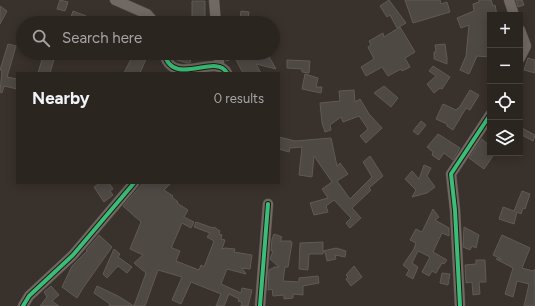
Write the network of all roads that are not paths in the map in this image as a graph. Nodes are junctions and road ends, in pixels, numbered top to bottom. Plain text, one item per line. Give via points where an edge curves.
1 (115, 0) edge
2 (214, 0) edge
3 (509, 0) edge
4 (513, 12) edge
5 (149, 16) edge
6 (215, 16) edge
7 (523, 35) edge
8 (530, 46) edge
9 (523, 54) edge
10 (167, 60) edge
11 (223, 69) edge
12 (487, 120) edge
13 (133, 184) edge
14 (268, 204) dead end
15 (23, 306) edge
16 (260, 306) edge
17 (460, 306) edge

1 - 5 street
2 - 6 street
3 - 4 street
7 - 8 street
8 - 9 street
10 - 11 street via 176,68 188,70
12 - 17 street via 451,174
13 - 15 street via 93,233 29,296
14 - 16 street

